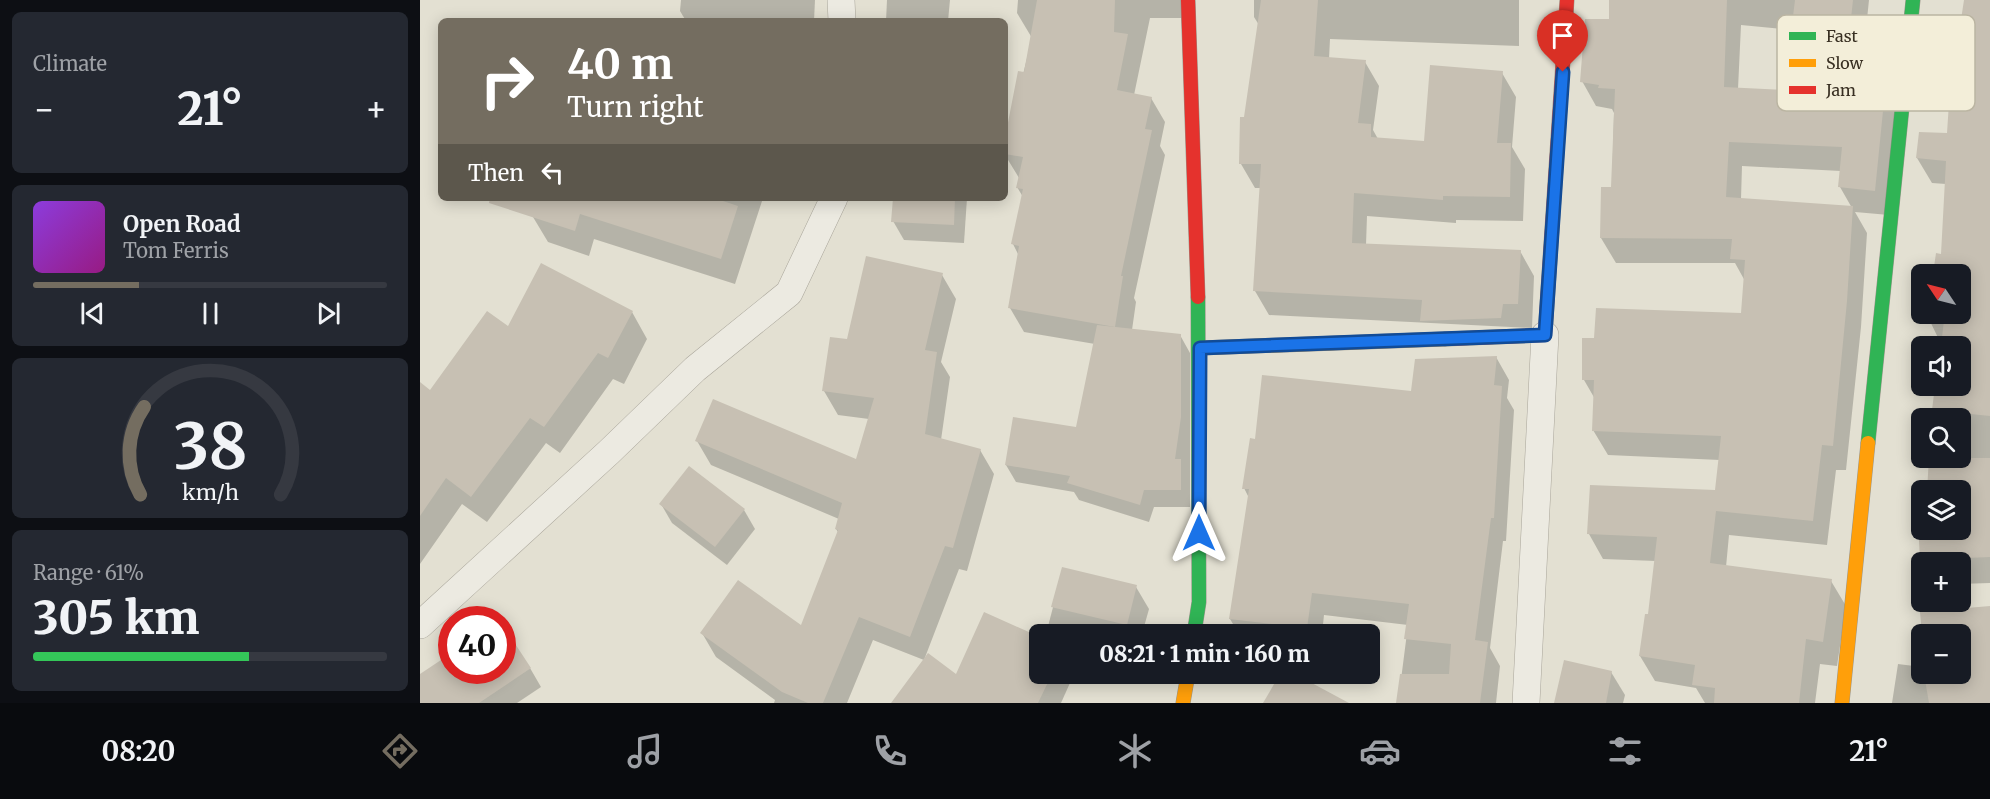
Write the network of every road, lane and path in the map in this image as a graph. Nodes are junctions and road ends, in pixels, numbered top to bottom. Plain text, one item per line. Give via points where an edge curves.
1 (841, 0) edge
2 (1188, 0) edge
3 (1567, 0) edge
4 (1913, 0) edge
5 (1911, 15) edge
6 (842, 18) edge
7 (1902, 111) edge
8 (833, 201) edge
9 (1545, 335) junction
10 (1200, 348) junction
11 (1196, 624) edge
12 (420, 625) edge
13 (1186, 684) edge
14 (1183, 703) edge
15 (1526, 703) edge
16 (1842, 703) edge

1 - 6 street
2 - 10 street
3 - 9 street
4 - 5 street
7 - 16 street
8 - 12 street via 789,293 695,369
9 - 10 street
9 - 15 street
10 - 11 street via 1199,602
13 - 14 street

